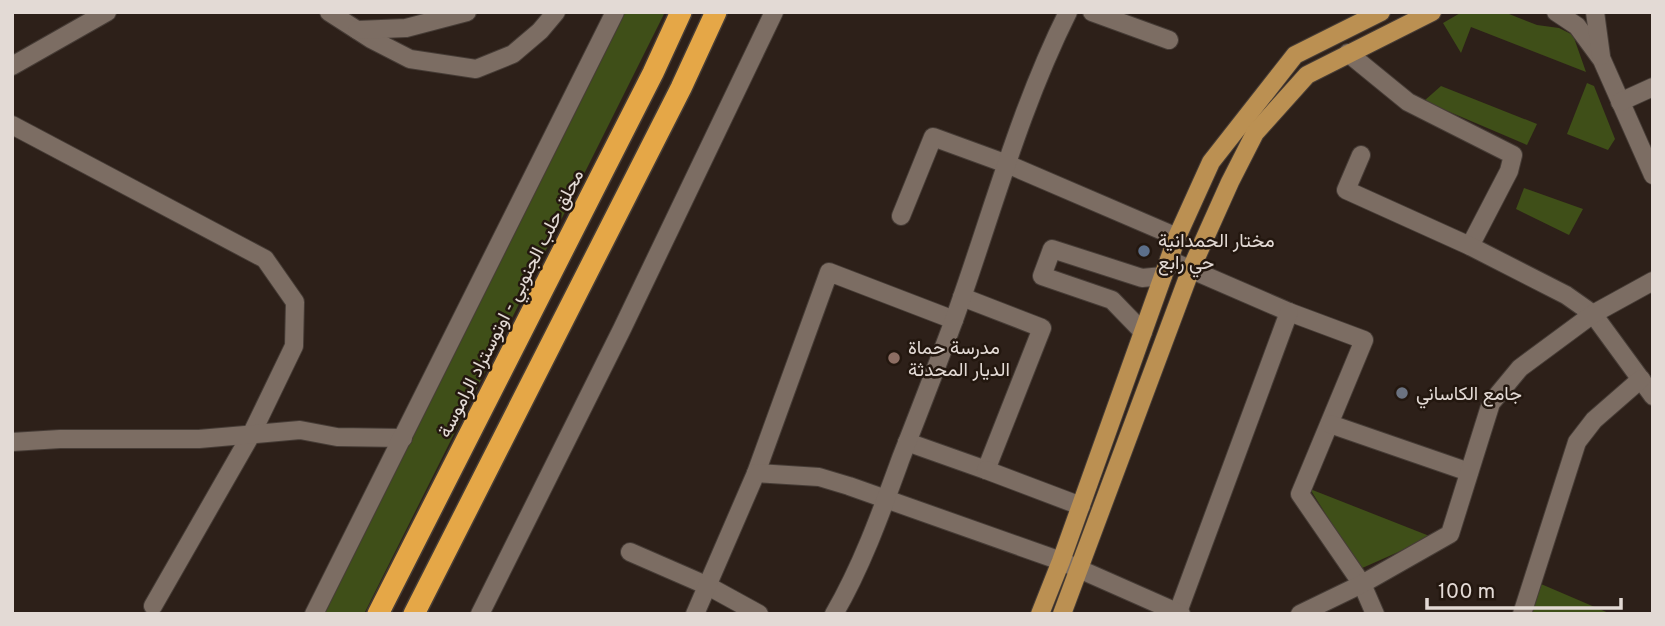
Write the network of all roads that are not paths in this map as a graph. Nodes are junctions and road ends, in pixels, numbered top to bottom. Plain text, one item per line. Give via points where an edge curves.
1 (107, 12) edge
2 (328, 12) edge
3 (467, 12) edge
4 (556, 12) edge
5 (615, 12) edge
6 (681, 12) edge
7 (716, 12) edge
8 (774, 12) edge
9 (1068, 12) edge
10 (1092, 12) edge
11 (1381, 12) edge
12 (1432, 12) edge
13 (1556, 12) edge
14 (1595, 12) edge
15 (357, 30) junction
16 (1170, 40) dead end
17 (1348, 53) junction
18 (1602, 60) junction
19 (12, 66) edge
20 (1653, 87) edge
21 (1620, 102) junction
22 (12, 125) edge
23 (1361, 155) dead end
24 (1007, 164) junction
25 (1653, 175) edge
26 (901, 216) dead end
27 (1177, 237) junction
28 (1470, 247) junction
29 (1166, 268) junction
30 (1191, 269) junction
31 (1653, 281) edge
32 (962, 297) junction
33 (1289, 312) junction
34 (1593, 314) junction
35 (954, 320) junction
36 (1143, 332) junction
37 (1641, 379) junction
38 (1653, 396) edge
39 (1330, 424) junction
40 (252, 433) junction
41 (403, 438) junction
42 (12, 442) edge
43 (907, 442) junction
44 (986, 470) junction
45 (1469, 472) junction
46 (756, 473) junction
47 (886, 500) junction
48 (1081, 506) junction
49 (630, 552) dead end
50 (1061, 561) junction
51 (1079, 570) junction
52 (1362, 584) junction
53 (708, 586) junction
54 (153, 606) dead end
55 (1180, 613) edge
56 (314, 614) edge
57 (378, 614) edge
58 (414, 614) edge
59 (480, 614) edge
60 (695, 614) edge
61 (759, 614) edge
62 (834, 614) edge
63 (1040, 614) edge
64 (1062, 614) edge
65 (1300, 614) edge
66 (1375, 614) edge
67 (1522, 614) edge

1 - 19 street
2 - 15 street
3 - 15 street via 406,29
4 - 15 street via 513,54 476,69 410,59
5 - 41 street
6 - 57 highway, محلق حلب الجنوبي - اوتوستراد الراموسة
7 - 58 highway
8 - 59 street
9 - 24 street
10 - 16 street
11 - 27 main road via 1295,55 1211,162
12 - 17 main road
13 - 18 street via 1577,26
14 - 18 street
17 - 28 street via 1408,102 1513,155
17 - 30 main road via 1307,75 1255,133
18 - 21 street
20 - 21 street
21 - 25 street
22 - 40 street via 265,259 295,302 294,346
23 - 28 street via 1346,190
24 - 26 street via 933,137
24 - 27 street
24 - 32 street
27 - 29 main road
28 - 34 street via 1566,295
29 - 30 street
29 - 36 main road
29 - 36 street via 1142,278 1052,249 1042,276 1112,300
30 - 33 street
30 - 51 main road
31 - 34 street
32 - 35 street
32 - 44 street via 1042,328
33 - 39 street via 1364,340
33 - 55 street
34 - 37 street
34 - 45 street via 1520,368 1491,403
35 - 43 street
35 - 46 street via 829,272
36 - 48 main road
37 - 38 street
37 - 67 street via 1594,420 1577,443
39 - 45 street
39 - 52 street via 1300,494
40 - 41 street via 300,430 337,437
40 - 42 street via 199,439
40 - 54 street
41 - 56 street
43 - 44 street
43 - 47 street
44 - 48 street
45 - 52 street via 1450,534
46 - 47 street via 819,477
46 - 53 street
47 - 50 street
47 - 62 street
48 - 50 main road
49 - 53 street
50 - 51 street
50 - 63 main road
51 - 55 street
51 - 64 main road
52 - 65 street
52 - 66 street
53 - 60 street
53 - 61 street

